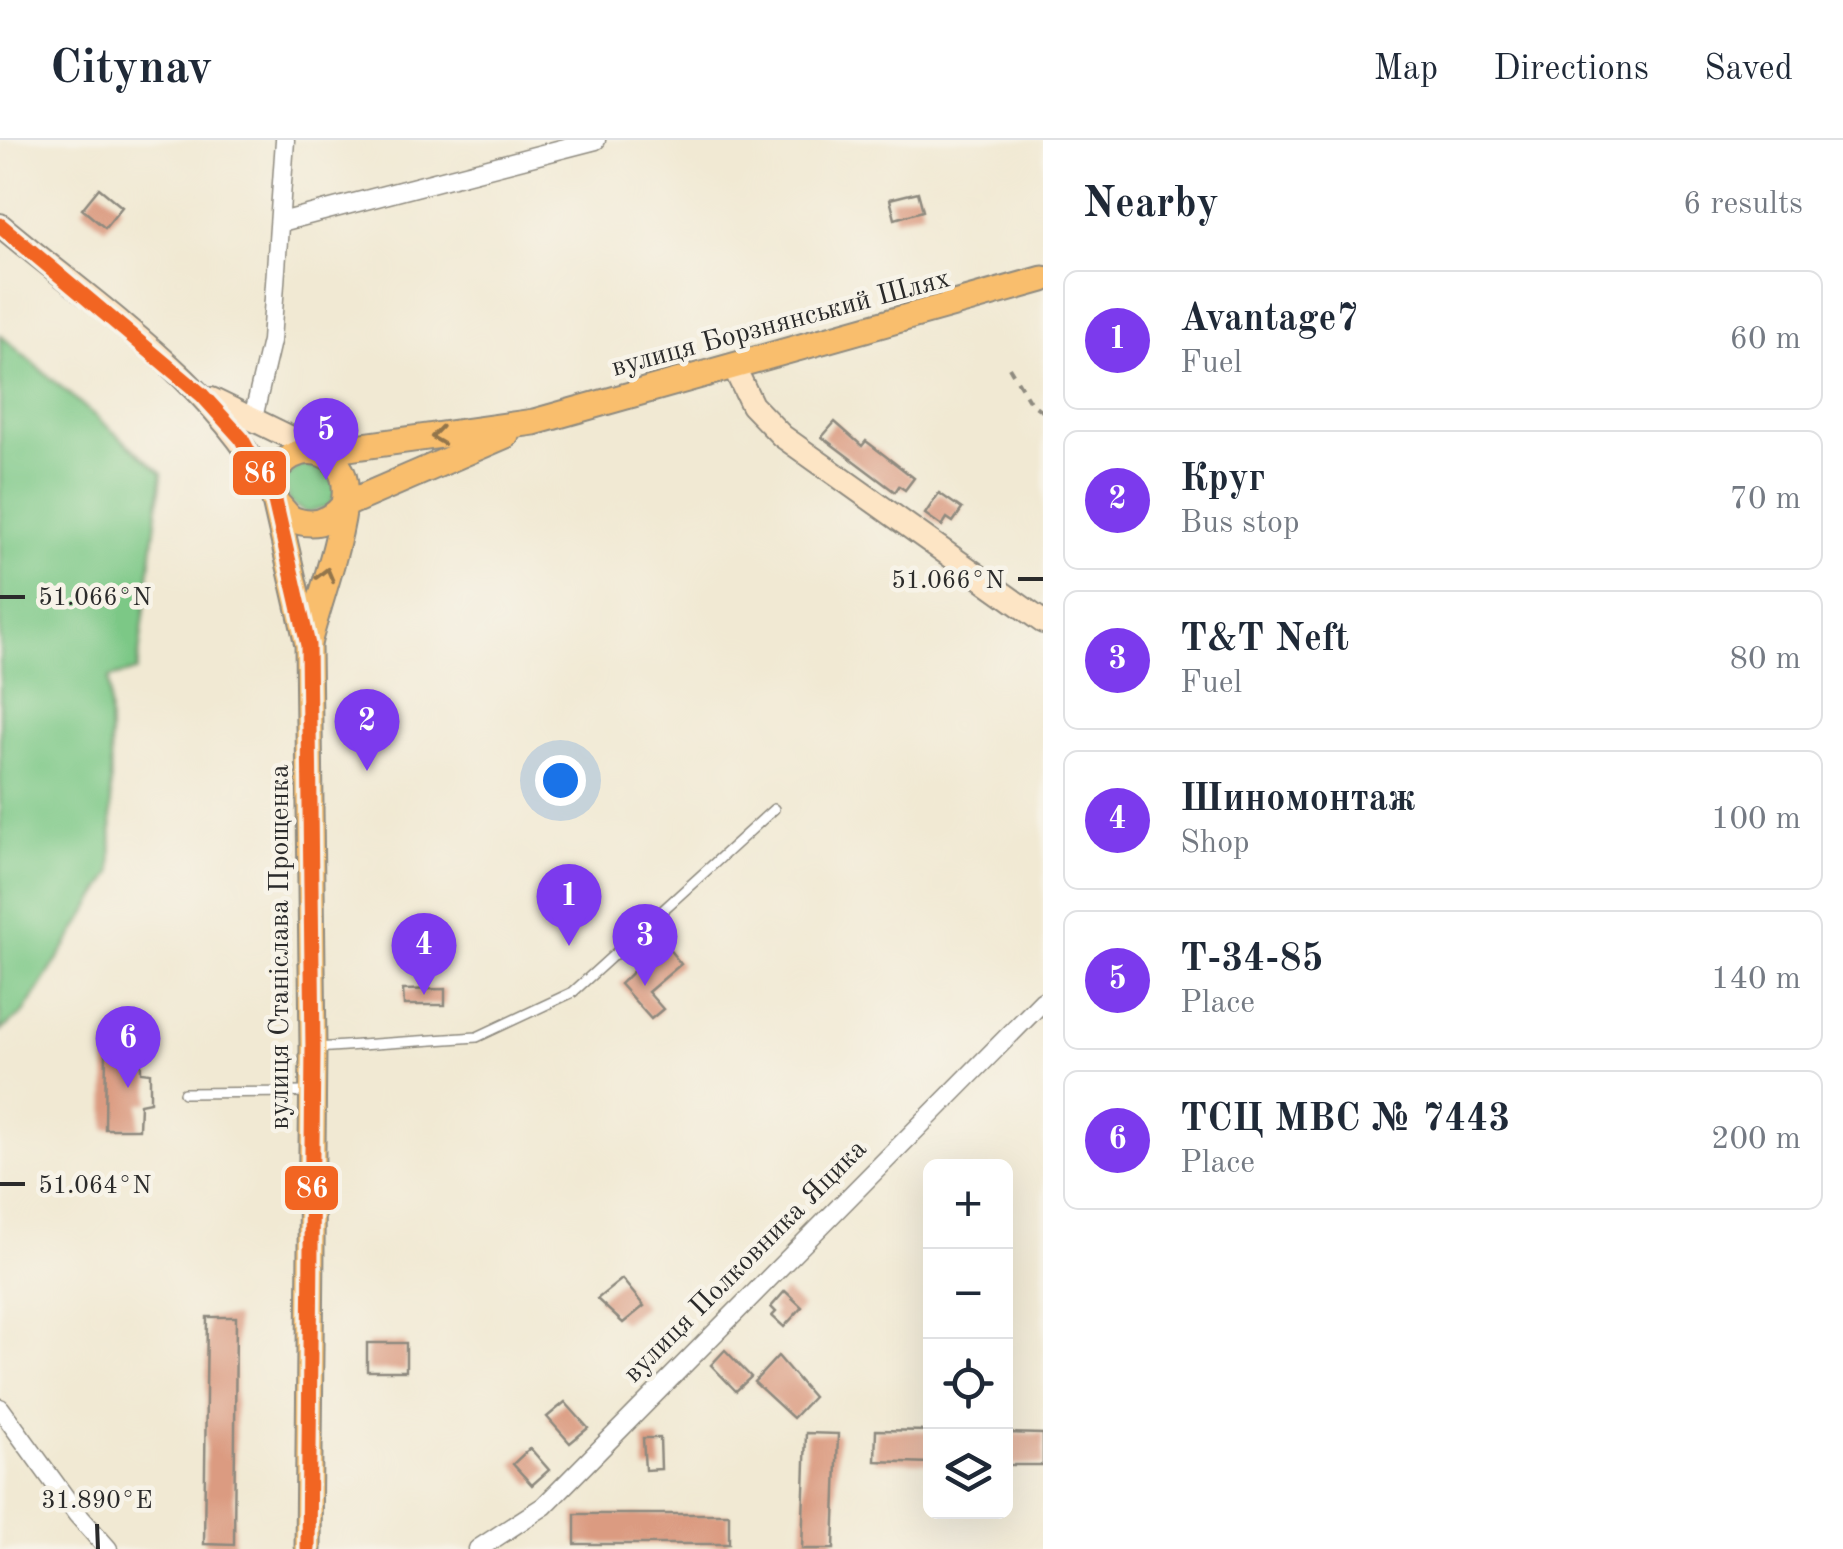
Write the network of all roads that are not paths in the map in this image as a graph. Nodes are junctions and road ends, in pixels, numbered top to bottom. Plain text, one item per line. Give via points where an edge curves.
1 (285, 140) edge
2 (596, 140) edge
3 (281, 222) junction
4 (0, 225) edge
5 (1043, 279) edge
6 (735, 369) junction
7 (202, 395) junction
8 (253, 418) junction
9 (534, 422) junction
10 (320, 452) junction
11 (275, 501) junction
12 (344, 506) junction
13 (1043, 622) edge
14 (308, 645) junction
15 (774, 809) dead end
16 (1043, 1001) edge
17 (313, 1048) junction
18 (313, 1092) junction
19 (184, 1094) dead end
20 (0, 1408) edge
21 (108, 1549) edge
22 (308, 1549) edge
23 (478, 1549) edge

1 - 3 street
2 - 3 street
3 - 8 street via 271,342
4 - 7 street
5 - 6 main road, вулиця Борзнянський Шлях
6 - 9 main road, вулиця Борзнянський Шлях
6 - 13 street via 752,405 782,436
7 - 8 street
7 - 11 street via 241,438
8 - 10 street
9 -> 10 main road, вулиця Борзнянський Шлях
9 - 12 main road, вулиця Борзнянський Шлях
10 - 11 main road via 300,451 284,461 272,479
10 - 12 main road via 343,472
11 - 12 main road via 283,514 308,524 328,520
11 - 14 main road, вулиця Станіслава Прощенка
14 -> 12 main road, вулиця Станіслава Прощенка
14 - 17 main road, вулиця Станіслава Прощенка
15 - 17 lane via 573,992 527,1016 478,1037
16 - 23 street, вулиця Полковника Яцика via 544,1506
17 - 18 main road, вулиця Станіслава Прощенка
18 - 19 lane
18 - 22 main road, вулиця Станіслава Прощенка
20 - 21 street

